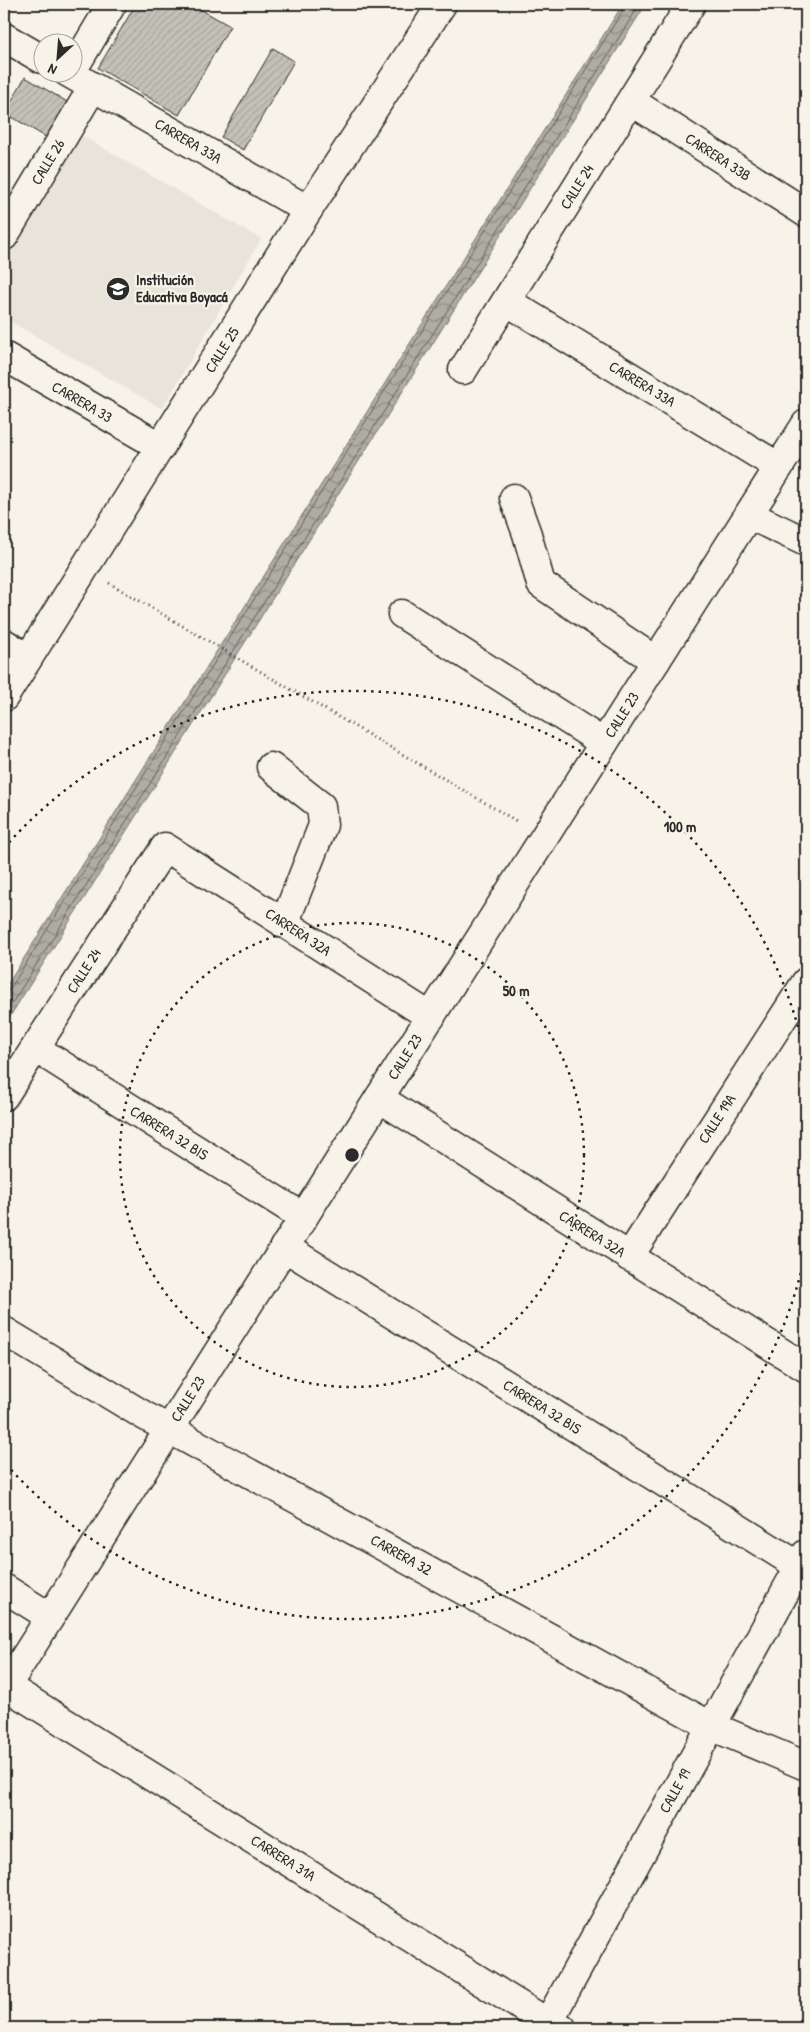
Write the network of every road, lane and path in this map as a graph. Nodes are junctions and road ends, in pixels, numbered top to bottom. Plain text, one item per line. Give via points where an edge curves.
1 (112, 4) edge
2 (442, 4) edge
3 (691, 4) edge
4 (4, 37) edge
5 (32, 53) edge
6 (82, 62) edge
7 (82, 80) edge
8 (72, 82) edge
9 (631, 101) junction
10 (308, 210) junction
11 (806, 213) edge
12 (4, 236) edge
13 (506, 301) junction
14 (4, 356) edge
15 (464, 370) dead end
16 (806, 424) edge
17 (161, 447) junction
18 (779, 468) junction
19 (514, 498) dead end
20 (749, 514) junction
21 (806, 542) edge
22 (85, 569) junction
23 (402, 614) dead end
24 (4, 643) edge
25 (28, 658) junction
26 (656, 662) junction
27 (4, 698) edge
28 (604, 743) junction
29 (271, 767) dead end
30 (544, 837) junction
31 (165, 847) joint
32 (284, 924) junction
33 (806, 982) edge
34 (431, 1016) junction
35 (35, 1048) junction
36 (4, 1096) edge
37 (379, 1098) junction
38 (303, 1218) junction
39 (284, 1247) junction
40 (629, 1257) junction
41 (7, 1341) edge
42 (806, 1368) edge
43 (169, 1429) junction
44 (803, 1560) edge
45 (4, 1588) edge
46 (50, 1616) junction
47 (5, 1688) edge
48 (711, 1726) junction
49 (806, 1766) edge
50 (552, 2026) edge

1 - 6 street, CALLE 26
2 - 10 street, CALLE 25
3 - 9 street, CALLE 24
4 - 5 street
7 - 10 street, CARRERA 33A
8 - 12 street, CALLE 26
9 - 11 street, CARRERA 33B
9 - 13 street, CALLE 24
10 - 17 street, CALLE 25
13 - 15 street, CALLE 24
13 - 18 street, CARRERA 33A
14 - 17 street, CARRERA 33
16 - 18 street, CALLE 23
17 - 22 street, CALLE 25
18 - 20 street, CALLE 23
19 - 26 street via 541,584
20 - 21 street
20 - 26 street, CALLE 23
22 - 25 street, CALLE 25
22 - 30 path
23 - 28 street
24 - 25 street
25 - 27 street, CALLE 25
26 - 28 street, CALLE 23
28 - 30 street, CALLE 23
29 - 32 street via 321,806 323,826
30 - 34 street, CALLE 23
31 - 32 street, CARRERA 32A
31 - 35 street, CALLE 24
32 - 34 street, CARRERA 32A
33 - 40 street, CALLE 19A
34 - 37 street, CALLE 23
35 - 36 street, CALLE 24
35 - 38 street, CARRERA 32 BIS
37 - 38 street, CALLE 23
37 - 40 street, CARRERA 32A
38 - 39 street, CALLE 23
39 - 43 street, CALLE 23
39 - 44 street, CARRERA 32 BIS
40 - 42 street, CARRERA 32A
41 - 43 street, CARRERA 32
43 - 46 street, CALLE 23
43 - 48 street, CARRERA 32
44 - 48 street, CALLE 19
45 - 46 street
46 - 47 street, CALLE 23
47 - 50 street, CARRERA 31A
48 - 49 street, CARRERA 32
48 - 50 street, CALLE 19

